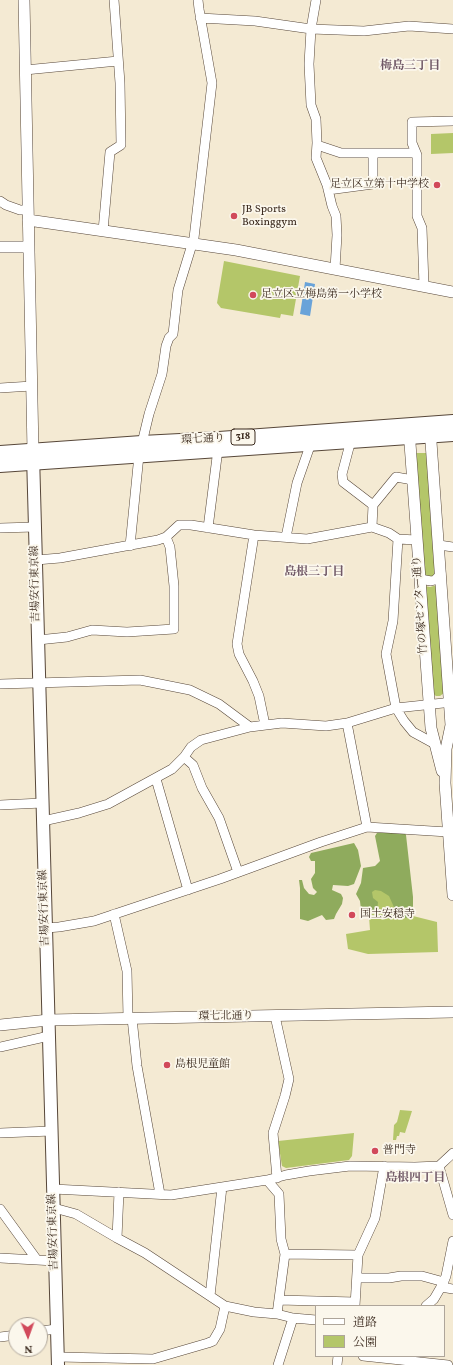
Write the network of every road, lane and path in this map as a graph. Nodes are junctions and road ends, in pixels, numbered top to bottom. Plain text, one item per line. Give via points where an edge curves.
1 (24, 0) edge
2 (114, 0) edge
3 (198, 0) edge
4 (316, 0) edge
5 (200, 18) junction
6 (453, 28) edge
7 (311, 29) junction
8 (118, 61) junction
9 (25, 70) junction
10 (453, 121) edge
11 (317, 145) junction
12 (373, 153) junction
13 (416, 153) junction
14 (328, 190) junction
15 (0, 201) edge
16 (28, 215) junction
17 (103, 231) junction
18 (191, 244) junction
19 (0, 246) edge
20 (29, 247) junction
21 (335, 269) junction
22 (424, 286) junction
23 (453, 292) edge
24 (32, 386) junction
25 (0, 388) edge
26 (453, 422) edge
27 (430, 429) junction
28 (409, 431) junction
29 (453, 434) edge
30 (351, 440) junction
31 (311, 443) junction
32 (140, 449) junction
33 (218, 449) junction
34 (0, 453) edge
35 (33, 456) junction
36 (0, 465) edge
37 (413, 480) junction
38 (373, 505) junction
39 (35, 527) junction
40 (0, 528) edge
41 (208, 528) junction
42 (372, 528) junction
43 (254, 535) junction
44 (166, 537) junction
45 (286, 537) junction
46 (398, 539) junction
47 (416, 540) junction
48 (439, 545) junction
49 (130, 546) junction
50 (453, 546) edge
51 (36, 560) junction
52 (441, 574) junction
53 (420, 579) junction
54 (449, 625) edge
55 (38, 640) junction
56 (39, 683) junction
57 (0, 684) edge
58 (451, 702) edge
59 (429, 705) junction
60 (396, 708) junction
61 (347, 723) junction
62 (265, 725) junction
63 (250, 727) junction
64 (451, 733) edge
65 (435, 744) junction
66 (184, 758) junction
67 (156, 779) junction
68 (445, 783) junction
69 (42, 803) junction
70 (0, 805) edge
71 (43, 822) junction
72 (367, 827) junction
73 (448, 832) junction
74 (238, 872) junction
75 (452, 877) edge
76 (188, 890) junction
77 (453, 895) edge
78 (114, 914) junction
79 (46, 928) junction
80 (453, 1012) edge
81 (275, 1016) junction
82 (130, 1018) junction
83 (49, 1020) junction
84 (0, 1025) edge
85 (49, 1036) junction
86 (0, 1047) edge
87 (52, 1131) junction
88 (0, 1133) edge
89 (453, 1153) edge
90 (384, 1166) junction
91 (439, 1166) junction
92 (277, 1178) junction
93 (267, 1180) junction
94 (222, 1187) junction
95 (53, 1188) junction
96 (119, 1192) junction
97 (160, 1194) junction
98 (54, 1208) junction
99 (1, 1212) edge
100 (453, 1215) edge
101 (117, 1238) junction
102 (453, 1241) edge
103 (285, 1254) junction
104 (358, 1255) junction
105 (0, 1258) edge
106 (37, 1260) junction
107 (55, 1261) junction
108 (357, 1278) junction
109 (443, 1284) junction
110 (453, 1290) edge
111 (210, 1296) junction
112 (279, 1300) junction
113 (355, 1304) edge
114 (427, 1305) edge
115 (225, 1306) junction
116 (277, 1314) junction
117 (293, 1318) junction
118 (315, 1320) edge
119 (57, 1329) junction
120 (48, 1330) edge
121 (372, 1357) edge
122 (58, 1361) edge
123 (278, 1365) edge
124 (448, 1365) edge

1 - 9 street
2 - 8 street
3 - 5 street
4 - 7 street
5 - 7 street via 255,21
5 - 18 street via 212,84 194,238
6 - 7 street via 409,26 364,32
7 - 11 street via 308,64
8 - 9 street
8 - 17 street via 121,145 110,152
9 - 16 street
10 - 13 street via 412,122 412,143
11 - 12 street via 341,153
11 - 14 street via 316,158
12 - 13 street
12 - 14 street via 373,184
13 - 22 street via 417,216 422,228
14 - 21 street via 336,216
15 - 16 street
16 - 17 street
16 - 20 street
17 - 18 street
18 - 21 street
18 - 32 street via 178,290 173,334 166,346 162,374
19 - 20 street
20 - 24 street
21 - 22 street
22 - 23 street
24 - 25 street
24 - 35 street
26 - 27 main road, 環七通り / 318
27 - 28 main road, 環七通り / 318
27 - 29 main road, 環七通り / 318
27 - 48 street, 竹の塚センター通り
28 - 30 main road, 環七通り / 318
28 - 32 main road, 環七通り / 318 via 219,439
28 - 37 street, 竹の塚センター通り
30 - 31 main road, 環七通り / 318
30 - 38 street via 342,474 343,482
31 - 33 main road, 環七通り / 318
31 - 45 street via 297,483
32 - 33 main road, 環七通り / 318
32 - 35 main road, 環七通り / 318
32 - 49 street
33 - 41 street
34 - 35 main road, 環七通り / 318
35 - 36 main road, 環七通り / 318
35 - 39 main road, 吉場安行東京線
37 - 38 street via 396,477
37 - 47 street, 竹の塚センター通り
38 - 42 street
39 - 40 street
39 - 51 main road, 吉場安行東京線
41 - 43 street
41 - 44 street via 179,525
42 - 45 street via 307,539
42 - 46 street via 389,533
43 - 45 street
43 - 62 street via 237,644 239,654 259,696
44 - 49 street
44 - 55 street via 170,547 174,586 174,629 127,632 92,630 67,638
46 - 47 street
46 - 60 street via 393,621 386,654
47 - 53 street, 竹の塚センター通り
48 - 50 street
48 - 52 street, 竹の塚センター通り
49 - 51 street
51 - 55 main road, 吉場安行東京線
52 - 53 street via 431,581
52 - 54 street, 竹の塚センター通り
53 - 59 street, 竹の塚センター通り
54 - 58 street, 竹の塚センター通り
55 - 56 main road, 吉場安行東京線
56 - 57 street
56 - 63 street via 140,680 190,690 219,704
56 - 69 main road, 吉場安行東京線
58 - 59 street
58 - 64 street, 竹の塚センター通り
59 - 60 street
59 - 65 street, 竹の塚センター通り
60 - 61 street
60 - 65 street via 413,732
61 - 62 street via 326,726 282,723
61 - 72 street
62 - 63 street
63 - 66 street via 201,740
64 - 68 street, 竹の塚センター通り via 446,749
65 - 68 street, 竹の塚センター通り
66 - 67 street
66 - 74 street via 193,765 202,788 219,818
67 - 71 street via 108,804
67 - 76 street
68 - 73 street, 竹の塚センター通り
69 - 70 street
69 - 71 main road, 吉場安行東京線
71 - 79 main road, 吉場安行東京線
72 - 73 street
72 - 74 street
73 - 75 street, 竹の塚センター通り
74 - 76 street
75 - 77 street, 竹の塚センター通り
76 - 78 street
78 - 79 street via 88,922
78 - 82 street via 127,971
79 - 83 main road, 吉場安行東京線
80 - 81 street, 環七北通り
81 - 82 street, 環七北通り
81 - 92 street via 289,1079 273,1133
82 - 83 street, 環七北通り
82 - 97 street
83 - 84 street, 環七北通り
83 - 85 main road, 吉場安行東京線
85 - 86 street
85 - 87 main road, 吉場安行東京線
87 - 88 street
87 - 95 main road, 吉場安行東京線
89 - 91 street
90 - 91 street
90 - 92 street via 350,1166
90 - 104 street via 375,1218
91 - 100 street
92 - 93 street
93 - 94 street
93 - 103 street via 279,1194 281,1239
94 - 97 street via 171,1195
94 - 111 street
95 - 96 street
95 - 98 main road, 吉場安行東京線
96 - 97 street
96 - 101 street
98 - 101 street via 76,1214
98 - 107 main road, 吉場安行東京線
99 - 106 street
101 - 111 street via 145,1253
102 - 109 street
103 - 104 street
103 - 112 street
104 - 108 street
105 - 106 street
106 - 107 street
107 - 119 main road, 吉場安行東京線
108 - 109 street via 422,1276
108 - 113 street
109 - 110 street
109 - 114 street
111 - 115 street
112 - 113 street
112 - 116 street
115 - 116 street
115 - 122 street via 220,1329 208,1343 153,1359
116 - 117 street
117 - 118 street
117 - 123 street
119 - 120 street
119 - 122 main road, 吉場安行東京線
121 - 124 street

